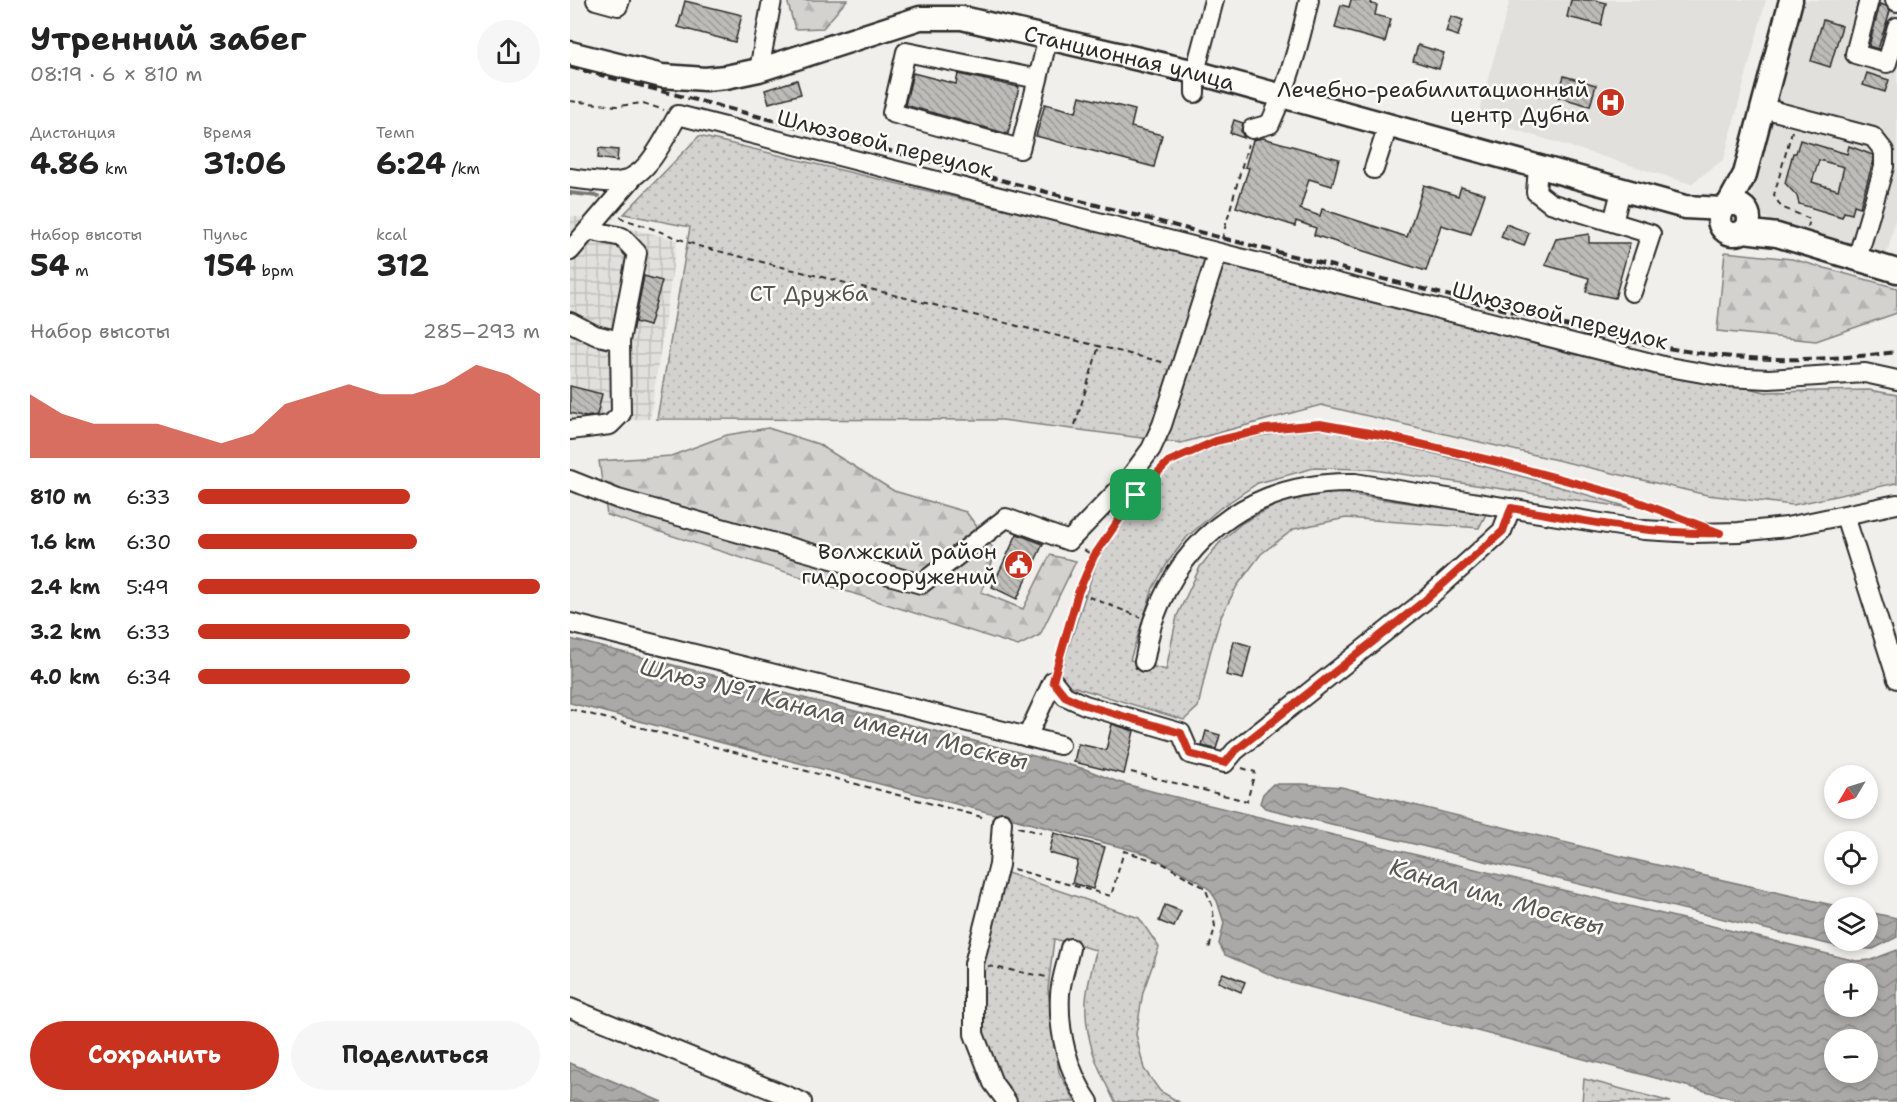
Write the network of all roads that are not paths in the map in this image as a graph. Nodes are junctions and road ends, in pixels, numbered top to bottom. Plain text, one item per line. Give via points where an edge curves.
1 (599, 0) edge
2 (620, 0) edge
3 (772, 0) edge
4 (1214, 0) edge
5 (1309, 0) edge
6 (1791, 0) edge
7 (1869, 0) edge
8 (1897, 27) edge
9 (1048, 37) junction
10 (570, 53) edge
11 (759, 70) junction
12 (1038, 79) junction
13 (1195, 82) junction
14 (1283, 97) junction
15 (1763, 108) junction
16 (1388, 126) junction
17 (1252, 129) road end
18 (1538, 168) junction
19 (1374, 169) dead end
20 (635, 175) junction
21 (570, 178) edge
22 (1621, 191) junction
23 (1735, 216) junction
24 (1613, 222) junction
25 (588, 230) junction
26 (570, 251) edge
27 (1217, 254) junction
28 (1857, 259) junction
29 (1897, 271) edge
30 (1632, 292) dead end
31 (570, 322) edge
32 (620, 341) junction
33 (1897, 381) edge
34 (570, 430) edge
35 (570, 480) edge
36 (1897, 504) edge
37 (1511, 508) junction
38 (1845, 516) junction
39 (570, 623) edge
40 (1144, 662) dead end
41 (1897, 679) edge
42 (1026, 737) junction
43 (1060, 746) dead end
44 (1002, 822) road end
45 (1070, 948) dead end
46 (570, 1008) edge
47 (802, 1102) edge
48 (1006, 1102) edge
49 (1089, 1102) edge

1 - 2 street via 618,6
3 - 11 street
4 - 13 street
5 - 14 street
6 - 15 main road
7 - 8 street via 1855,54 1887,63
9 - 11 main road, Станционная улица via 962,18 920,18
9 - 12 street
9 - 13 main road, Станционная улица
10 - 11 main road, Станционная улица via 684,79 726,77
12 - 12 street via 1020,149 892,113 906,52
13 - 14 main road, Станционная улица
14 - 16 main road, Станционная улица
14 - 17 street via 1270,124
15 - 23 main road
15 - 28 street via 1873,137 1884,151 1884,167
16 - 18 main road, Станционная улица
16 - 19 street
18 - 22 main road, Станционная улица
18 - 24 street via 1536,192 1550,203
20 - 21 street via 620,182
20 - 25 street
20 - 27 street, Шлюзовой переулок via 651,160 678,115
22 - 23 main road, Станционная улица
22 - 24 street
23 - 28 main road, Станционная улица via 1777,235
24 - 30 street via 1651,234
25 - 26 street
25 - 32 street via 622,237 637,253
27 - 33 street, Шлюзовой переулок via 1663,366 1725,377 1769,379 1865,373
27 - 35 street via 1151,449 1128,480 1070,541 1006,518 921,584 618,499
28 - 29 main road, Станционная улица
31 - 32 street via 595,335
32 - 34 street via 621,414 610,425
36 - 38 street
37 - 38 street via 1644,530 1695,534 1787,527
37 - 40 street via 1355,483 1301,486 1252,504 1191,551 1164,594 1152,623
37 - 42 street via 1503,531 1423,602 1235,751 1225,763 1190,754 1181,733 1065,696 1053,681
38 - 41 street
39 - 42 street
42 - 43 street
44 - 48 street via 999,865 974,964 974,1034 993,1083
45 - 49 street via 1060,992 1060,1020 1071,1068
46 - 47 street

